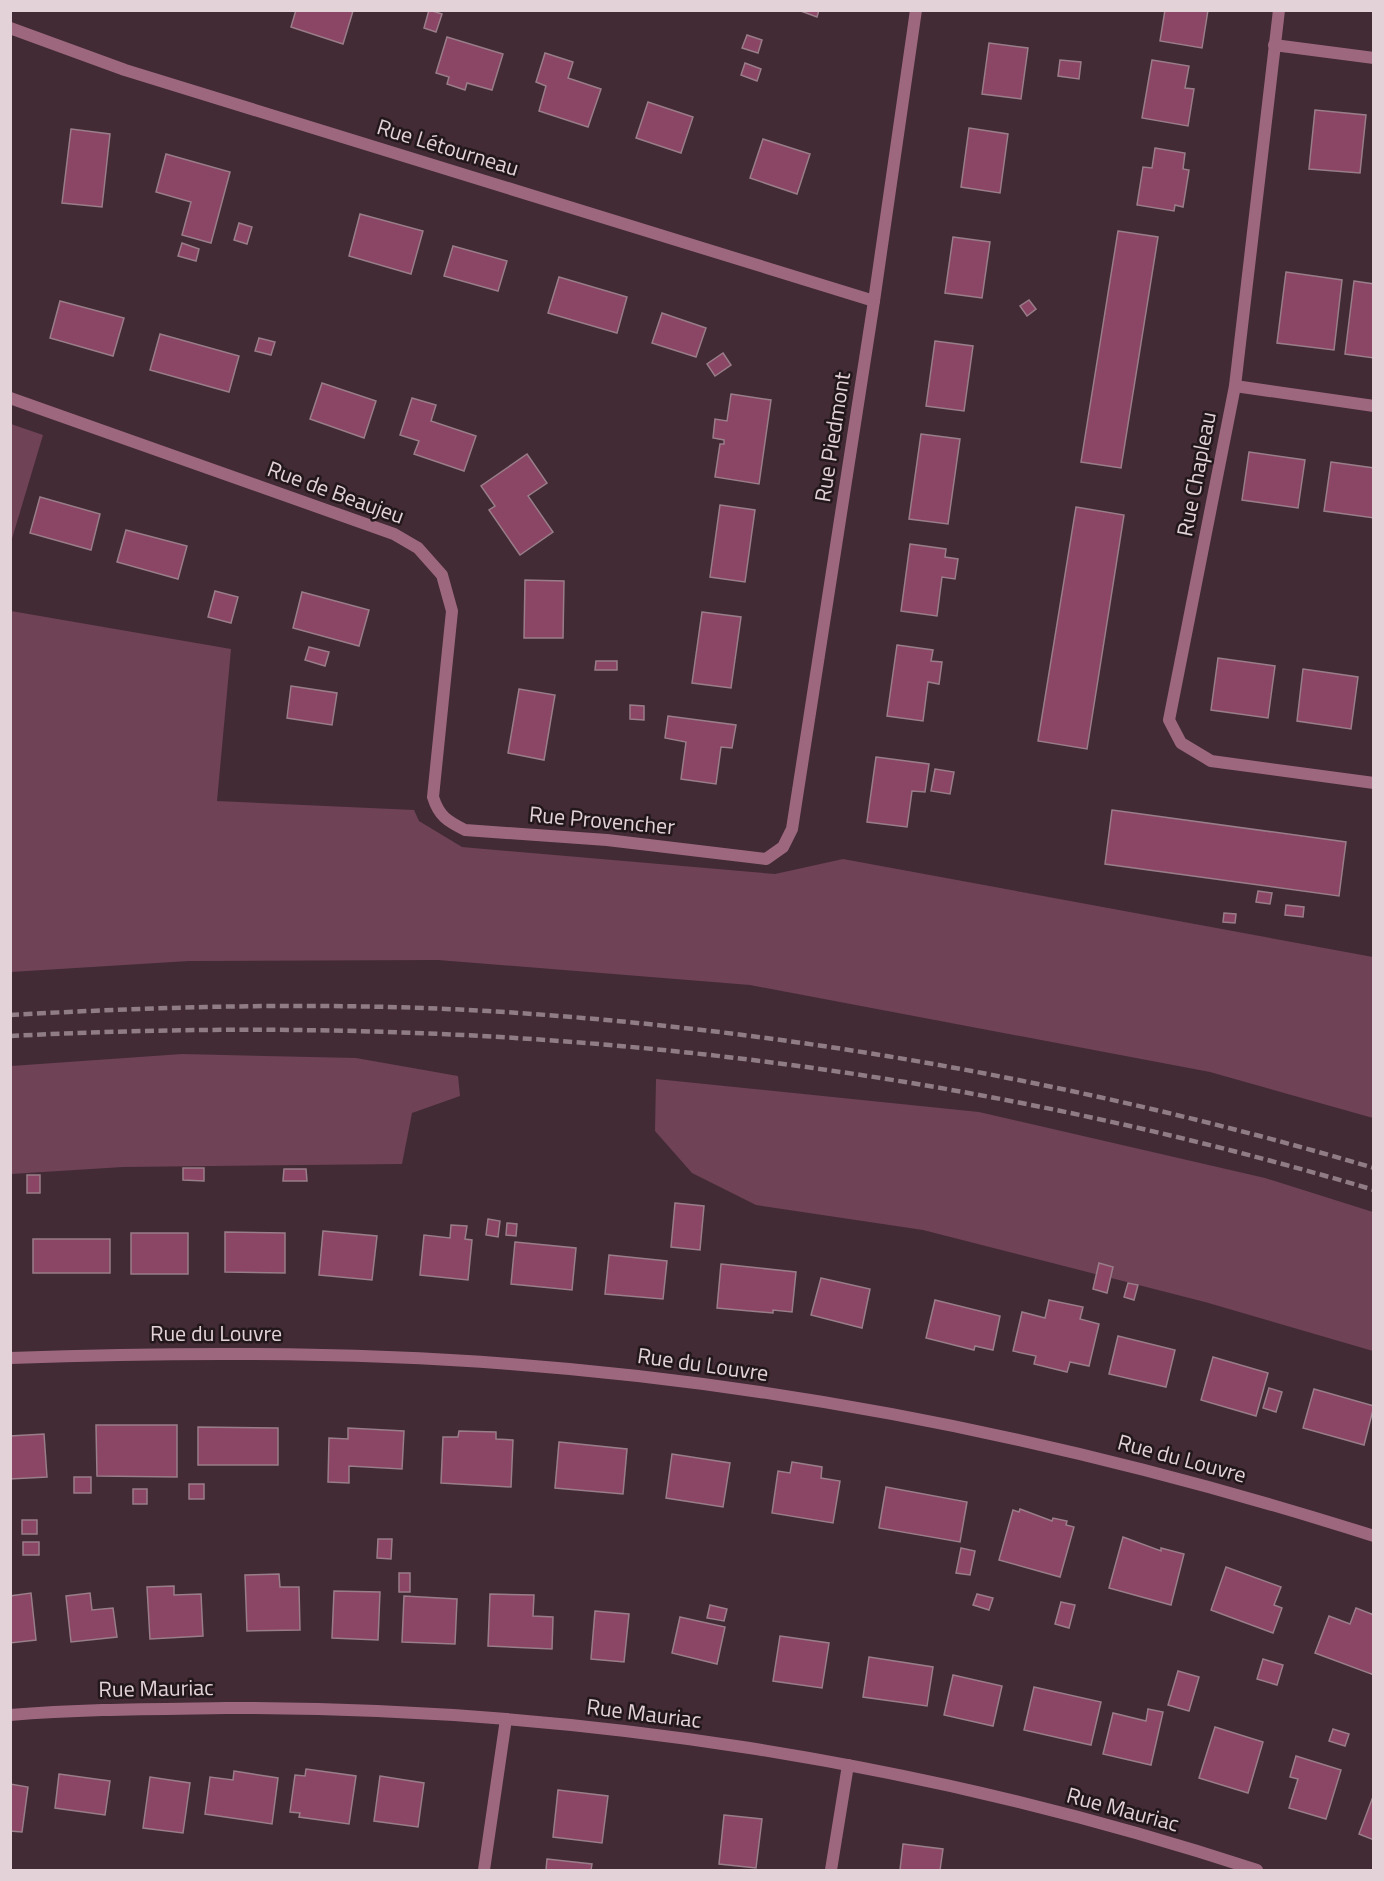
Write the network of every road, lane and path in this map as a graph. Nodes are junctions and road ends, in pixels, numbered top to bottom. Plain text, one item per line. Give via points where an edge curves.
1 (916, 10) edge
2 (1279, 10) edge
3 (10, 28) edge
4 (1274, 45) junction
5 (1374, 58) edge
6 (874, 301) junction
7 (1235, 386) junction
8 (10, 398) edge
9 (1374, 406) edge
10 (1374, 783) edge
11 (438, 814) joint
12 (765, 859) joint
13 (10, 1358) edge
14 (1374, 1536) edge
15 (10, 1715) edge
16 (506, 1719) junction
17 (848, 1765) junction
18 (484, 1870) edge
19 (831, 1870) edge
20 (1257, 1870) edge

1 - 6 street, Rue Piedmont
2 - 4 street, Rue Chapleau
3 - 6 street, Rue Létourneau via 125,70
4 - 5 street
4 - 7 street, Rue Chapleau
6 - 12 street, Rue Piedmont via 792,829 783,847
7 - 9 street
7 - 10 street, Rue Chapleau via 1169,720 1181,743 1211,761
8 - 11 street, Rue de Beaujeu via 394,534 418,548 442,575 452,611 433,797
11 - 12 street, Rue Provencher via 465,830 607,840
13 - 14 street, Rue du Louvre via 188,1353 377,1357 509,1364 722,1387 929,1421 1053,1447 1222,1489
15 - 16 street, Rue Mauriac via 147,1709 345,1709
16 - 17 street, Rue Mauriac via 687,1739
16 - 18 street
17 - 19 street
17 - 20 street, Rue Mauriac via 1026,1804

